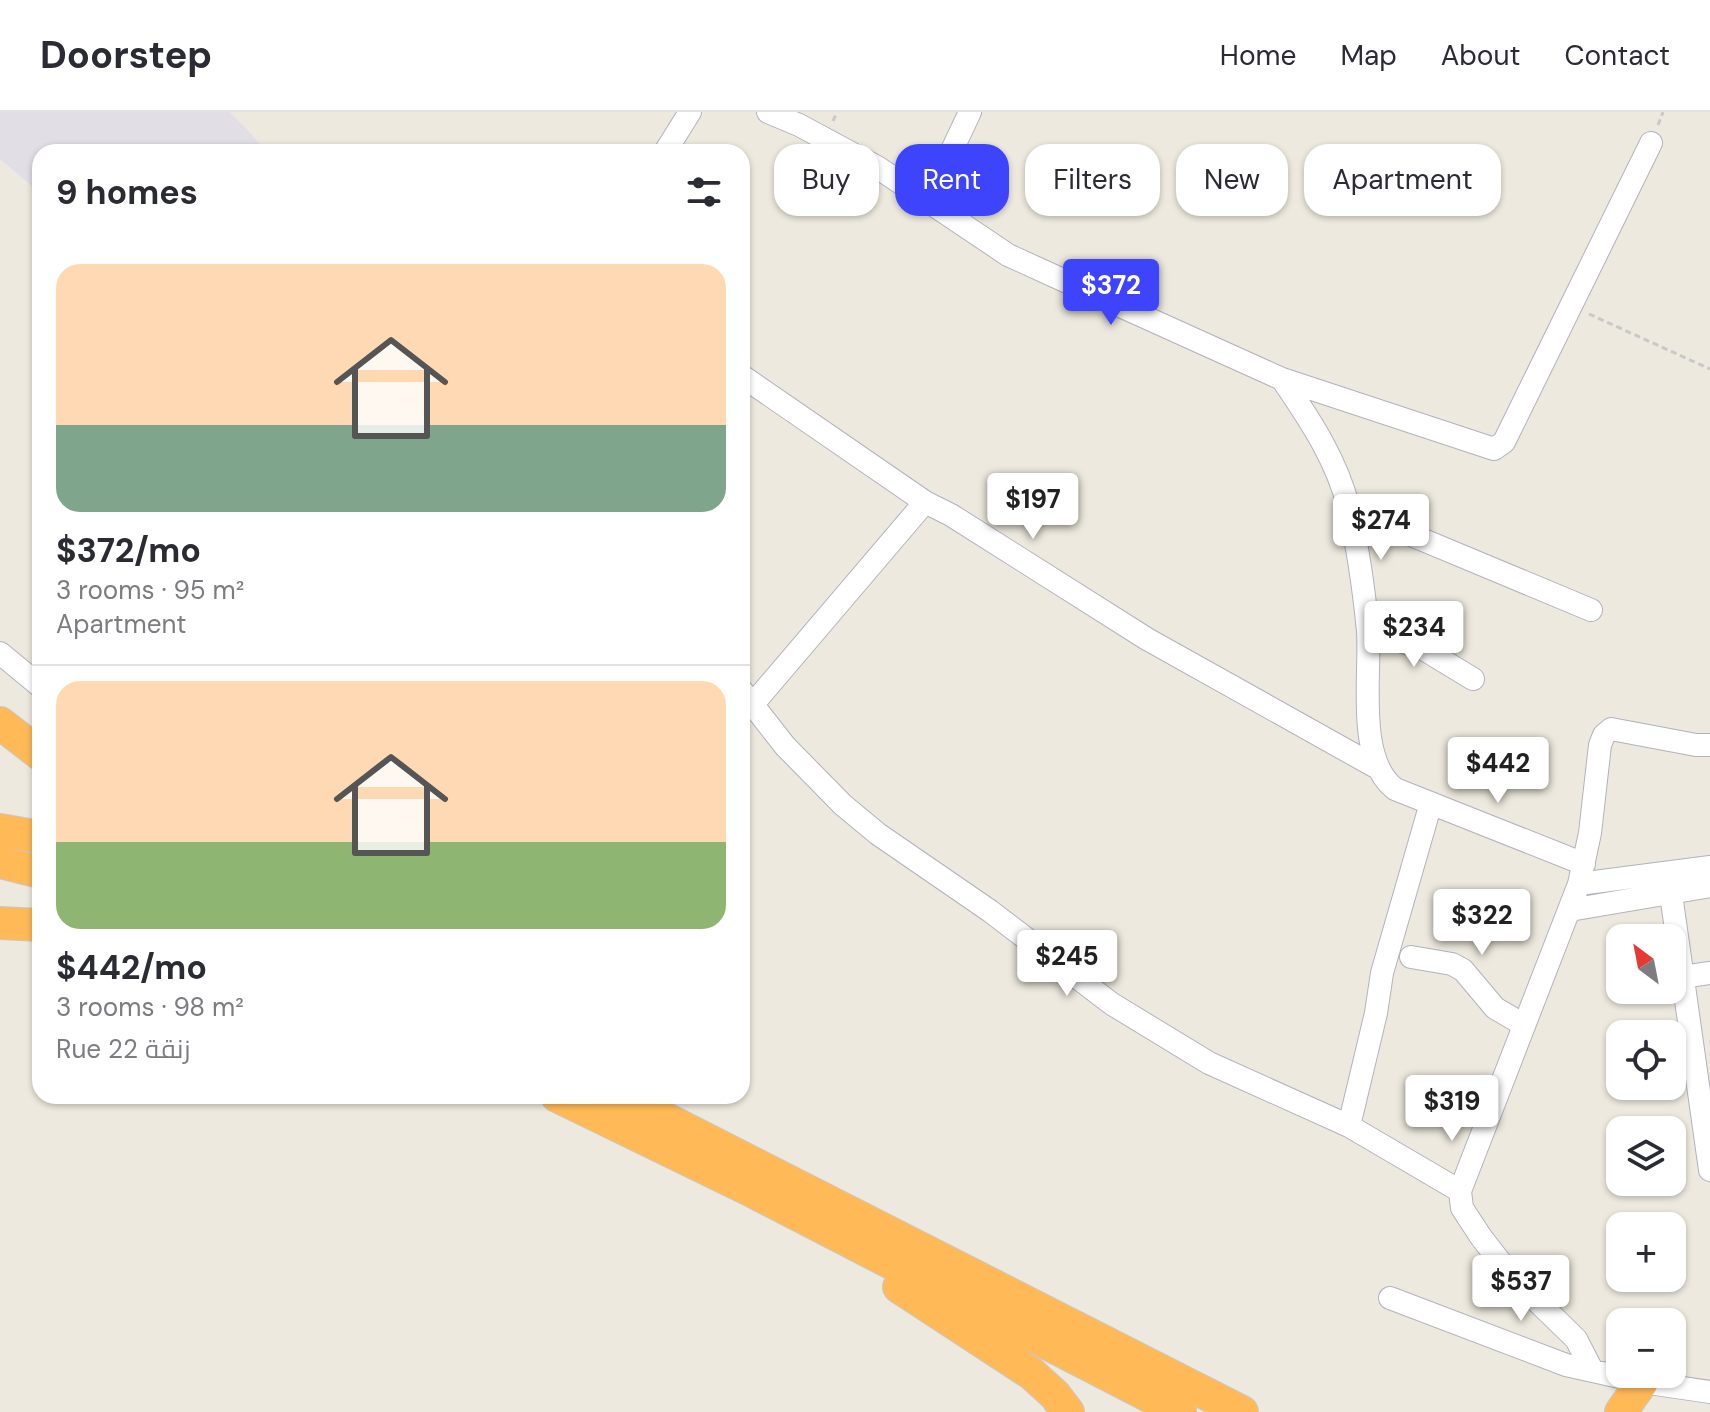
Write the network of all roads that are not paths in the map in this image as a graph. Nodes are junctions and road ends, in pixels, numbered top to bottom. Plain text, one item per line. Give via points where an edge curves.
1 (690, 112) edge
2 (768, 112) edge
3 (970, 112) edge
4 (1651, 143) dead end
5 (670, 144) edge
6 (955, 144) edge
7 (895, 179) edge
8 (950, 216) edge
9 (1282, 379) junction
10 (750, 382) edge
11 (925, 502) junction
12 (1349, 509) junction
13 (1591, 610) dead end
14 (1368, 631) junction
15 (0, 653) edge
16 (32, 679) edge
17 (1473, 679) dead end
18 (750, 694) edge
19 (750, 701) edge
20 (0, 723) edge
21 (1710, 745) edge
22 (32, 748) edge
23 (1376, 767) junction
24 (1431, 803) junction
25 (0, 830) edge
26 (32, 836) edge
27 (0, 862) edge
28 (1710, 867) edge
29 (32, 870) edge
30 (1581, 874) junction
31 (1669, 883) junction
32 (1710, 886) edge
33 (1570, 910) junction
34 (0, 923) edge
35 (1675, 924) edge
36 (32, 925) edge
37 (1411, 957) dead end
38 (1710, 973) edge
39 (1686, 976) edge
40 (1686, 1004) edge
41 (1524, 1025) junction
42 (573, 1104) edge
43 (637, 1104) edge
44 (1349, 1126) junction
45 (1710, 1170) edge
46 (1460, 1191) junction
47 (806, 1219) junction
48 (1390, 1298) dead end
49 (1592, 1370) junction
50 (1606, 1373) edge
51 (1638, 1388) edge
52 (1683, 1388) edge
53 (1710, 1392) edge
54 (1068, 1412) edge
55 (1180, 1412) edge
56 (1242, 1412) edge
57 (1621, 1412) edge

1 - 5 street
2 - 7 street
3 - 6 street
4 - 9 street via 1499,448
8 - 9 street via 1008,255
9 - 12 street via 1318,431
10 - 11 street
11 - 18 street
11 - 23 street via 1147,639
12 - 13 street
12 - 14 street
14 - 17 street via 1422,648
14 - 23 street via 1370,740
15 - 16 street
19 - 44 street via 843,805 1112,1004 1209,1063
20 - 22 highway
21 - 30 street via 1611,729 1604,735
23 - 24 street via 1395,789
24 - 30 street
24 - 44 street via 1385,960
25 - 26 highway
27 - 29 highway
28 - 31 street
30 - 31 street
30 - 33 street
31 - 32 street
31 - 33 street
31 - 35 street
33 - 41 street
34 - 36 highway
37 - 41 street via 1463,970 1495,1008
38 - 39 street
40 - 45 street
41 - 46 street
42 - 47 highway
43 - 56 highway
44 - 46 street
46 - 49 street via 1466,1215 1496,1258 1576,1339
47 - 54 highway via 1032,1374
47 - 55 highway
48 - 49 street via 1566,1365
49 - 50 street
51 - 57 highway
52 - 53 street

